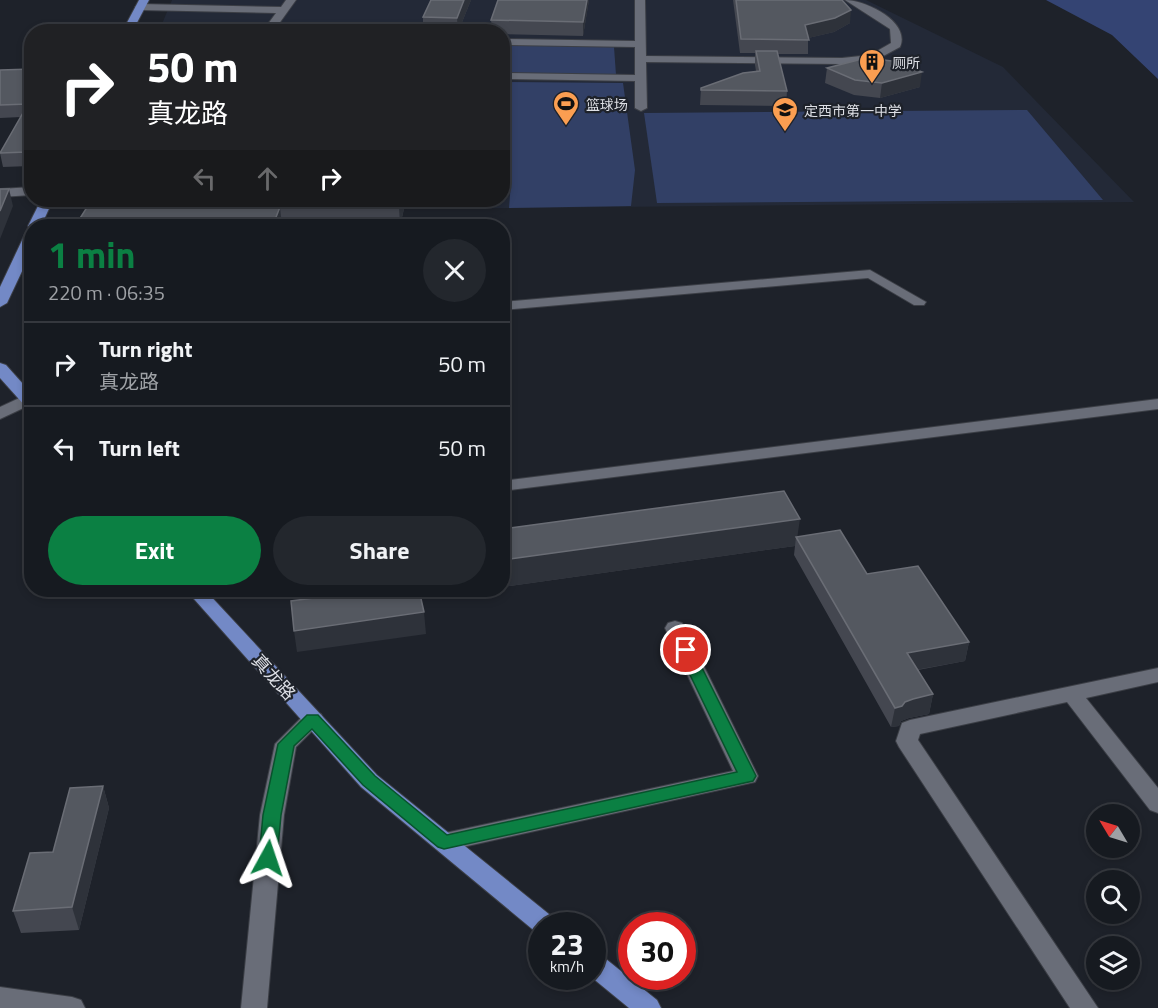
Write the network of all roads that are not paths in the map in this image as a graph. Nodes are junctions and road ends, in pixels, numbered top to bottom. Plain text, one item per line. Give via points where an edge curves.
1 (291, 0) edge
2 (640, 0) edge
3 (850, 0) edge
4 (142, 4) edge
5 (283, 10) junction
6 (131, 24) edge
7 (273, 24) edge
8 (510, 42) edge
9 (640, 44) junction
10 (641, 59) junction
11 (510, 76) edge
12 (641, 78) junction
13 (641, 108) dead end
14 (24, 192) edge
15 (0, 193) edge
16 (24, 251) edge
17 (919, 302) dead end
18 (0, 303) edge
19 (510, 305) edge
20 (0, 368) edge
21 (24, 395) edge
22 (24, 404) edge
23 (1158, 404) edge
24 (0, 414) edge
25 (510, 485) edge
26 (201, 597) edge
27 (675, 628) dead end
28 (1158, 675) edge
29 (1072, 694) junction
30 (313, 719) junction
31 (1158, 804) edge
32 (444, 842) junction
33 (529, 912) edge
34 (606, 974) edge
35 (0, 998) edge
36 (72, 1008) edge
37 (254, 1008) edge
38 (648, 1008) edge
39 (1085, 1008) edge

1 - 5 street
2 - 9 street
3 - 10 street via 895,27 896,45 872,58 842,62
4 - 5 street
4 - 6 main road
5 - 7 street
8 - 9 street
9 - 10 street
10 - 12 street
11 - 12 street
12 - 13 street
14 - 15 street
16 - 18 main road
17 - 19 street via 870,274
20 - 21 main road
22 - 24 street
23 - 25 street
26 - 30 main road, 真龙路
27 - 32 street via 747,776
28 - 29 street
29 - 31 street
29 - 39 street via 910,729 906,741
30 - 32 main road, 真龙路 via 369,781
30 - 37 street via 286,744 272,815
32 - 33 main road, 真龙路
34 - 38 main road
35 - 36 street

